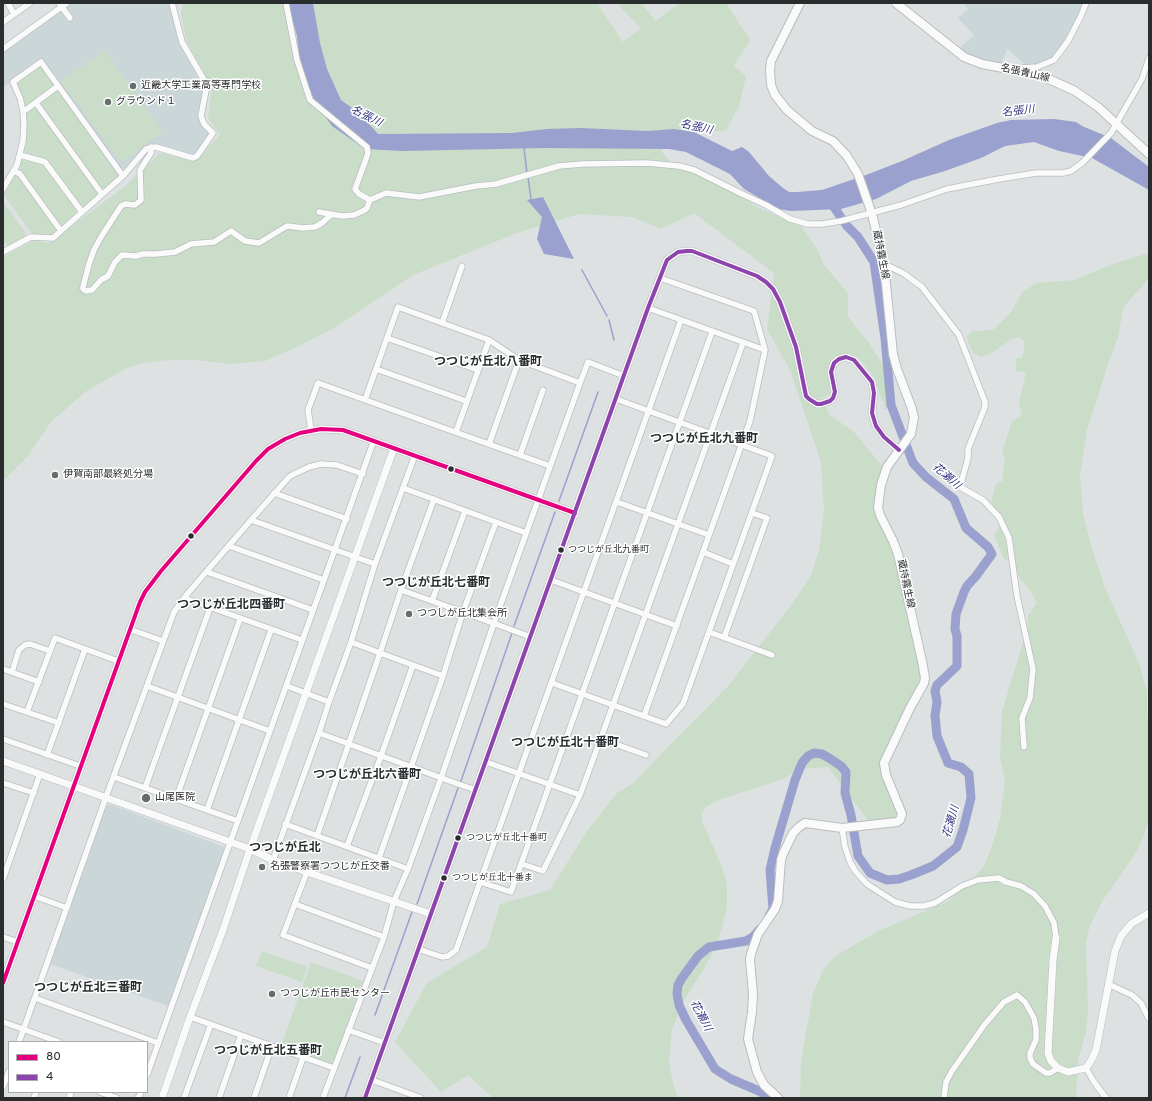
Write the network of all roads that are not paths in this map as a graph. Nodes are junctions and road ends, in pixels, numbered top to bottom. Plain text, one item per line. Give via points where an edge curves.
1 (8, 3) edge
2 (30, 3) edge
3 (172, 3) edge
4 (286, 3) edge
5 (800, 3) edge
6 (896, 3) edge
7 (1086, 3) edge
8 (63, 4) edge
9 (14, 14) junction
10 (70, 18) dead end
11 (3, 22) edge
12 (3, 49) edge
13 (1149, 58) edge
14 (1021, 71) junction
15 (58, 86) junction
16 (36, 102) junction
17 (22, 111) junction
18 (1117, 123) junction
19 (151, 147) junction
20 (1149, 154) edge
21 (20, 155) junction
22 (14, 171) junction
23 (123, 176) junction
24 (3, 189) edge
25 (102, 194) junction
26 (370, 200) junction
27 (870, 210) junction
28 (82, 212) junction
29 (319, 212) dead end
30 (331, 214) junction
31 (61, 231) junction
32 (4, 249) edge
33 (884, 264) junction
34 (462, 266) dead end
35 (660, 278) junction
36 (648, 308) junction
37 (681, 320) junction
38 (442, 323) junction
39 (712, 332) junction
40 (387, 338) junction
41 (489, 340) junction
42 (743, 342) junction
43 (765, 350) junction
44 (518, 360) junction
45 (376, 369) junction
46 (478, 370) junction
47 (624, 376) junction
48 (580, 383) junction
49 (543, 390) dead end
50 (616, 399) junction
51 (365, 400) junction
52 (466, 401) junction
53 (649, 411) junction
54 (680, 422) junction
55 (311, 430) junction
56 (456, 432) junction
57 (711, 433) junction
58 (374, 440) junction
59 (488, 444) junction
60 (742, 444) junction
61 (394, 448) junction
62 (899, 450) junction
63 (415, 455) junction
64 (520, 455) junction
65 (550, 466) junction
66 (363, 474) junction
67 (403, 488) junction
68 (274, 493) junction
69 (434, 499) junction
70 (538, 500) junction
71 (617, 502) junction
72 (465, 511) junction
73 (575, 513) junction
74 (648, 513) junction
75 (752, 513) junction
76 (347, 519) junction
77 (251, 520) junction
78 (496, 522) junction
79 (678, 524) junction
80 (526, 533) junction
81 (709, 535) junction
82 (229, 546) junction
83 (335, 550) junction
84 (703, 552) junction
85 (354, 557) junction
86 (375, 564) junction
87 (733, 564) junction
88 (206, 572) junction
89 (324, 580) junction
90 (551, 580) junction
91 (401, 590) junction
92 (584, 593) junction
93 (184, 598) junction
94 (432, 601) junction
95 (615, 603) junction
96 (210, 608) junction
97 (313, 610) junction
98 (463, 612) junction
99 (646, 614) junction
100 (240, 619) junction
101 (494, 624) junction
102 (677, 626) junction
103 (130, 629) junction
104 (271, 630) junction
105 (709, 632) junction
106 (531, 636) junction
107 (724, 638) junction
108 (302, 640) junction
109 (163, 641) junction
110 (351, 642) junction
111 (85, 649) junction
112 (50, 651) junction
113 (380, 653) junction
114 (772, 655) dead end
115 (118, 661) junction
116 (413, 665) junction
117 (3, 669) edge
118 (12, 672) junction
119 (443, 676) junction
120 (39, 682) junction
121 (552, 683) junction
122 (147, 686) junction
123 (286, 686) junction
124 (306, 693) junction
125 (582, 694) junction
126 (178, 697) junction
127 (329, 702) junction
128 (3, 704) edge
129 (613, 705) junction
130 (208, 708) junction
131 (27, 712) junction
132 (644, 716) junction
133 (240, 719) junction
134 (59, 723) junction
135 (270, 731) junction
136 (319, 733) junction
137 (3, 738) edge
138 (602, 739) junction
139 (349, 744) junction
140 (1024, 747) dead end
141 (47, 755) junction
142 (646, 755) dead end
143 (381, 756) junction
144 (3, 761) edge
145 (486, 762) junction
146 (80, 766) junction
147 (412, 767) junction
148 (40, 774) junction
149 (519, 774) junction
150 (114, 777) junction
151 (441, 778) junction
152 (3, 783) edge
153 (550, 784) junction
154 (73, 786) junction
155 (145, 788) junction
156 (476, 790) junction
157 (34, 793) junction
158 (580, 796) junction
159 (106, 797) junction
160 (176, 799) junction
161 (207, 810) junction
162 (238, 821) junction
163 (285, 824) junction
164 (845, 828) junction
165 (317, 836) junction
166 (230, 842) junction
167 (346, 846) junction
168 (250, 849) junction
169 (379, 858) junction
170 (273, 860) junction
171 (522, 864) junction
172 (408, 869) junction
173 (307, 872) junction
174 (3, 879) edge
175 (480, 882) junction
176 (34, 896) junction
177 (394, 901) junction
178 (295, 904) junction
179 (67, 908) junction
180 (1149, 913) edge
181 (431, 914) junction
182 (3, 937) edge
183 (384, 937) junction
184 (1056, 938) joint
185 (18, 942) junction
186 (418, 949) junction
187 (372, 968) junction
188 (3, 983) edge
189 (1108, 984) junction
190 (35, 998) junction
191 (1148, 1015) edge
192 (190, 1017) junction
193 (3, 1022) edge
194 (211, 1024) junction
195 (24, 1029) junction
196 (348, 1030) junction
197 (241, 1035) junction
198 (19, 1041) edge
199 (56, 1041) edge
200 (158, 1043) junction
201 (385, 1043) junction
202 (272, 1046) junction
203 (304, 1058) junction
204 (334, 1068) junction
205 (1058, 1068) junction
206 (1086, 1068) junction
207 (148, 1071) edge
208 (8, 1074) edge
209 (372, 1080) junction
210 (3, 1087) edge
211 (103, 1095) edge
212 (404, 1095) edge
213 (117, 1098) edge
214 (162, 1098) edge
215 (184, 1098) edge
216 (219, 1098) edge
217 (254, 1098) edge
218 (289, 1098) edge
219 (323, 1098) edge
220 (365, 1098) edge
221 (421, 1098) edge
222 (778, 1098) edge
223 (944, 1098) edge
224 (1106, 1098) edge

1 - 9 street
2 - 9 street
3 - 19 street via 182,42 207,85 201,116 204,124 213,133 193,158
4 - 26 street via 297,60 310,100 367,147 368,153 355,189
5 - 27 main road, 蔵持霧生線 via 771,61 770,77 773,90 780,102 803,124 833,141 840,148 858,174
6 - 14 main road, 名張青山線 via 964,57 982,64
7 - 14 street via 1068,41 1054,60 1041,66 1023,68
8 - 10 street
8 - 12 street
9 - 11 street
13 - 18 street via 1142,79
14 - 18 main road, 名張青山線 via 1047,78 1075,91
15 - 16 street
15 - 17 street via 41,62 13,82
15 - 23 street
16 - 17 street
16 - 25 street
17 - 21 street via 24,132
18 - 20 main road, 名張青山線
18 - 27 street via 1111,133 1071,171 1036,173 947,189
19 - 23 street via 146,149
19 - 30 street via 151,153 140,170 141,200 135,205 121,206 101,237 89,264 83,287 86,291 92,290 108,276 122,255 175,252 191,244 214,242 231,231 245,241 259,243 287,226 315,226
21 - 22 street
21 - 28 street via 45,162
22 - 24 street
22 - 31 street via 20,174
23 - 25 street
25 - 28 street
26 - 27 street via 386,193 419,197 496,184 558,166 647,163 694,170 790,219 808,224 848,220
26 - 30 street via 367,208 358,214
27 - 33 main road, 蔵持霧生線
28 - 31 street
29 - 30 street
31 - 32 street via 53,238 31,237
33 - 62 main road, 蔵持霧生線 via 893,354 896,369 913,412 911,434
33 - 140 street via 903,273 922,287 959,336 985,402 968,449 960,487 983,500 999,517 1009,538 1016,596 1033,669 1030,698 1022,718
34 - 38 street
35 - 36 street
35 - 43 street via 754,312
35 - 62 street via 670,256 687,250 761,278 773,289 780,302 796,347 805,392 809,399 817,404 830,401 835,392 831,372 834,363 846,357 854,360 872,382 872,413 876,426
36 - 37 street
36 - 47 street
37 - 39 street
37 - 53 street
38 - 40 street via 398,307
38 - 41 street
39 - 42 street
39 - 54 street
40 - 45 street
40 - 46 street
41 - 44 street
41 - 46 street
42 - 43 street
42 - 57 street
43 - 60 street via 750,421
44 - 48 street
44 - 59 street
45 - 51 street
45 - 52 street
46 - 52 street
47 - 48 street via 588,362
47 - 50 street
48 - 65 street
49 - 64 street
50 - 53 street
50 - 73 street
51 - 55 street via 318,383 308,410
51 - 56 street
52 - 56 street
53 - 54 street
53 - 71 street
54 - 57 street
54 - 74 street
55 - 58 street via 343,430
55 - 103 street via 278,442 256,461 153,581 140,602
56 - 59 street
57 - 60 street
57 - 79 street
58 - 61 street
58 - 66 street
59 - 64 street
60 - 75 street via 772,456
60 - 81 street
61 - 63 street
61 - 85 street
62 - 164 main road, 蔵持霧生線 via 888,467 881,485 878,508 898,554 923,666 924,681 884,763 886,776 902,814 901,818 896,822
63 - 67 street
63 - 70 street
64 - 65 street
65 - 70 street
66 - 68 street via 337,465 315,465 294,474
66 - 76 street
67 - 69 street
67 - 86 street
68 - 76 street
68 - 77 street
69 - 72 street
69 - 91 street
70 - 73 street
70 - 80 street
71 - 74 street
71 - 92 street
72 - 78 street
72 - 94 street
73 - 90 street
74 - 79 street
74 - 95 street
75 - 87 street
75 - 107 street via 767,518
76 - 83 street
77 - 82 street
77 - 83 street
78 - 80 street
78 - 98 street
79 - 81 street
79 - 99 street
80 - 101 street
81 - 84 street
82 - 88 street
82 - 89 street
83 - 85 street
83 - 89 street
84 - 87 street
84 - 102 street
85 - 86 street
85 - 124 street
86 - 110 street
87 - 105 street
88 - 93 street
88 - 97 street
89 - 97 street
90 - 92 street
90 - 106 street
91 - 94 street
91 - 113 street
92 - 95 street
92 - 121 street
93 - 96 street
93 - 109 street via 174,612
94 - 98 street
95 - 99 street
95 - 125 street
96 - 100 street
96 - 126 street
97 - 108 street
98 - 101 street
98 - 119 street
99 - 102 street
99 - 129 street
100 - 104 street
100 - 130 street
101 - 106 street
101 - 151 street
102 - 132 street
103 - 109 street
103 - 115 street
104 - 108 street
104 - 133 street
105 - 107 street
105 - 132 street via 684,704 666,724
106 - 145 street
107 - 114 street
108 - 123 street
109 - 122 street
110 - 113 street
110 - 127 street
111 - 112 street via 54,638
111 - 115 street
111 - 134 street
112 - 118 street via 30,644 25,645 19,650
112 - 120 street
113 - 116 street
113 - 139 street
115 - 146 street
116 - 119 street
116 - 143 street
117 - 118 street
118 - 120 street
119 - 147 street
120 - 131 street
121 - 125 street
121 - 149 street
122 - 126 street
122 - 150 street
123 - 124 street
123 - 135 street
124 - 127 street
124 - 168 street
125 - 129 street
125 - 153 street
126 - 130 street
126 - 155 street
127 - 136 street
128 - 131 street
129 - 132 street
129 - 138 street
130 - 133 street
130 - 160 street
131 - 134 street
133 - 135 street
133 - 161 street
134 - 141 street
135 - 162 street
136 - 139 street
136 - 163 street
137 - 141 street
138 - 142 street
138 - 158 street
139 - 143 street
139 - 165 street
141 - 146 street
143 - 147 street
143 - 167 street
144 - 148 street
145 - 149 street
145 - 156 street
146 - 154 street
147 - 151 street
147 - 169 street
148 - 154 street
148 - 157 street
149 - 153 street
149 - 175 street
150 - 155 street
150 - 159 street
151 - 156 street
151 - 172 street
152 - 157 street
153 - 158 street
153 - 171 street
154 - 159 street
154 - 176 street
155 - 160 street
156 - 181 street
157 - 174 street
158 - 171 street via 543,871
159 - 166 street
159 - 179 street
160 - 161 street
161 - 162 street
162 - 166 street
163 - 165 street
163 - 170 street
164 - 184 street via 845,847 856,872 867,884 895,902 924,906 935,903 962,886 978,880 998,878 1021,886 1034,894 1045,906 1054,923
164 - 222 main road, 蔵持霧生線 via 805,823 793,833 781,860 778,901 758,934 751,954 753,994 748,1039 757,1072 764,1085
165 - 167 street
166 - 168 street
166 - 200 street
167 - 169 street
168 - 170 street
168 - 192 street
169 - 172 street
170 - 173 street
171 - 175 street via 511,892
172 - 177 street
173 - 177 street
173 - 178 street
175 - 186 street via 456,950 442,957
176 - 179 street
176 - 185 street
177 - 181 street
177 - 183 street
178 - 183 street
178 - 187 street via 283,935
179 - 190 street
180 - 189 street via 1131,924 1121,936
181 - 186 street
182 - 185 street
183 - 187 street
184 - 205 street via 1048,1053
185 - 188 street
186 - 201 street
187 - 196 street
189 - 191 street via 1132,995 1141,1003
189 - 206 street via 1096,1050
190 - 195 street
190 - 200 street
192 - 194 street
192 - 214 street
193 - 195 street
194 - 197 street
194 - 215 street
195 - 198 street
195 - 199 street
196 - 201 street
196 - 204 street
197 - 202 street
197 - 216 street
200 - 207 street
201 - 209 street
202 - 203 street
202 - 217 street
203 - 204 street
203 - 218 street
204 - 219 street
205 - 206 street via 1068,1072
205 - 223 street via 1046,1073 1033,1064 1030,1053 1036,1040 1034,1018 1025,1002 1017,995 1004,1002 985,1024 952,1071 946,1082
206 - 224 street
208 - 210 street
209 - 212 street
209 - 220 street
211 - 213 street
212 - 221 street

